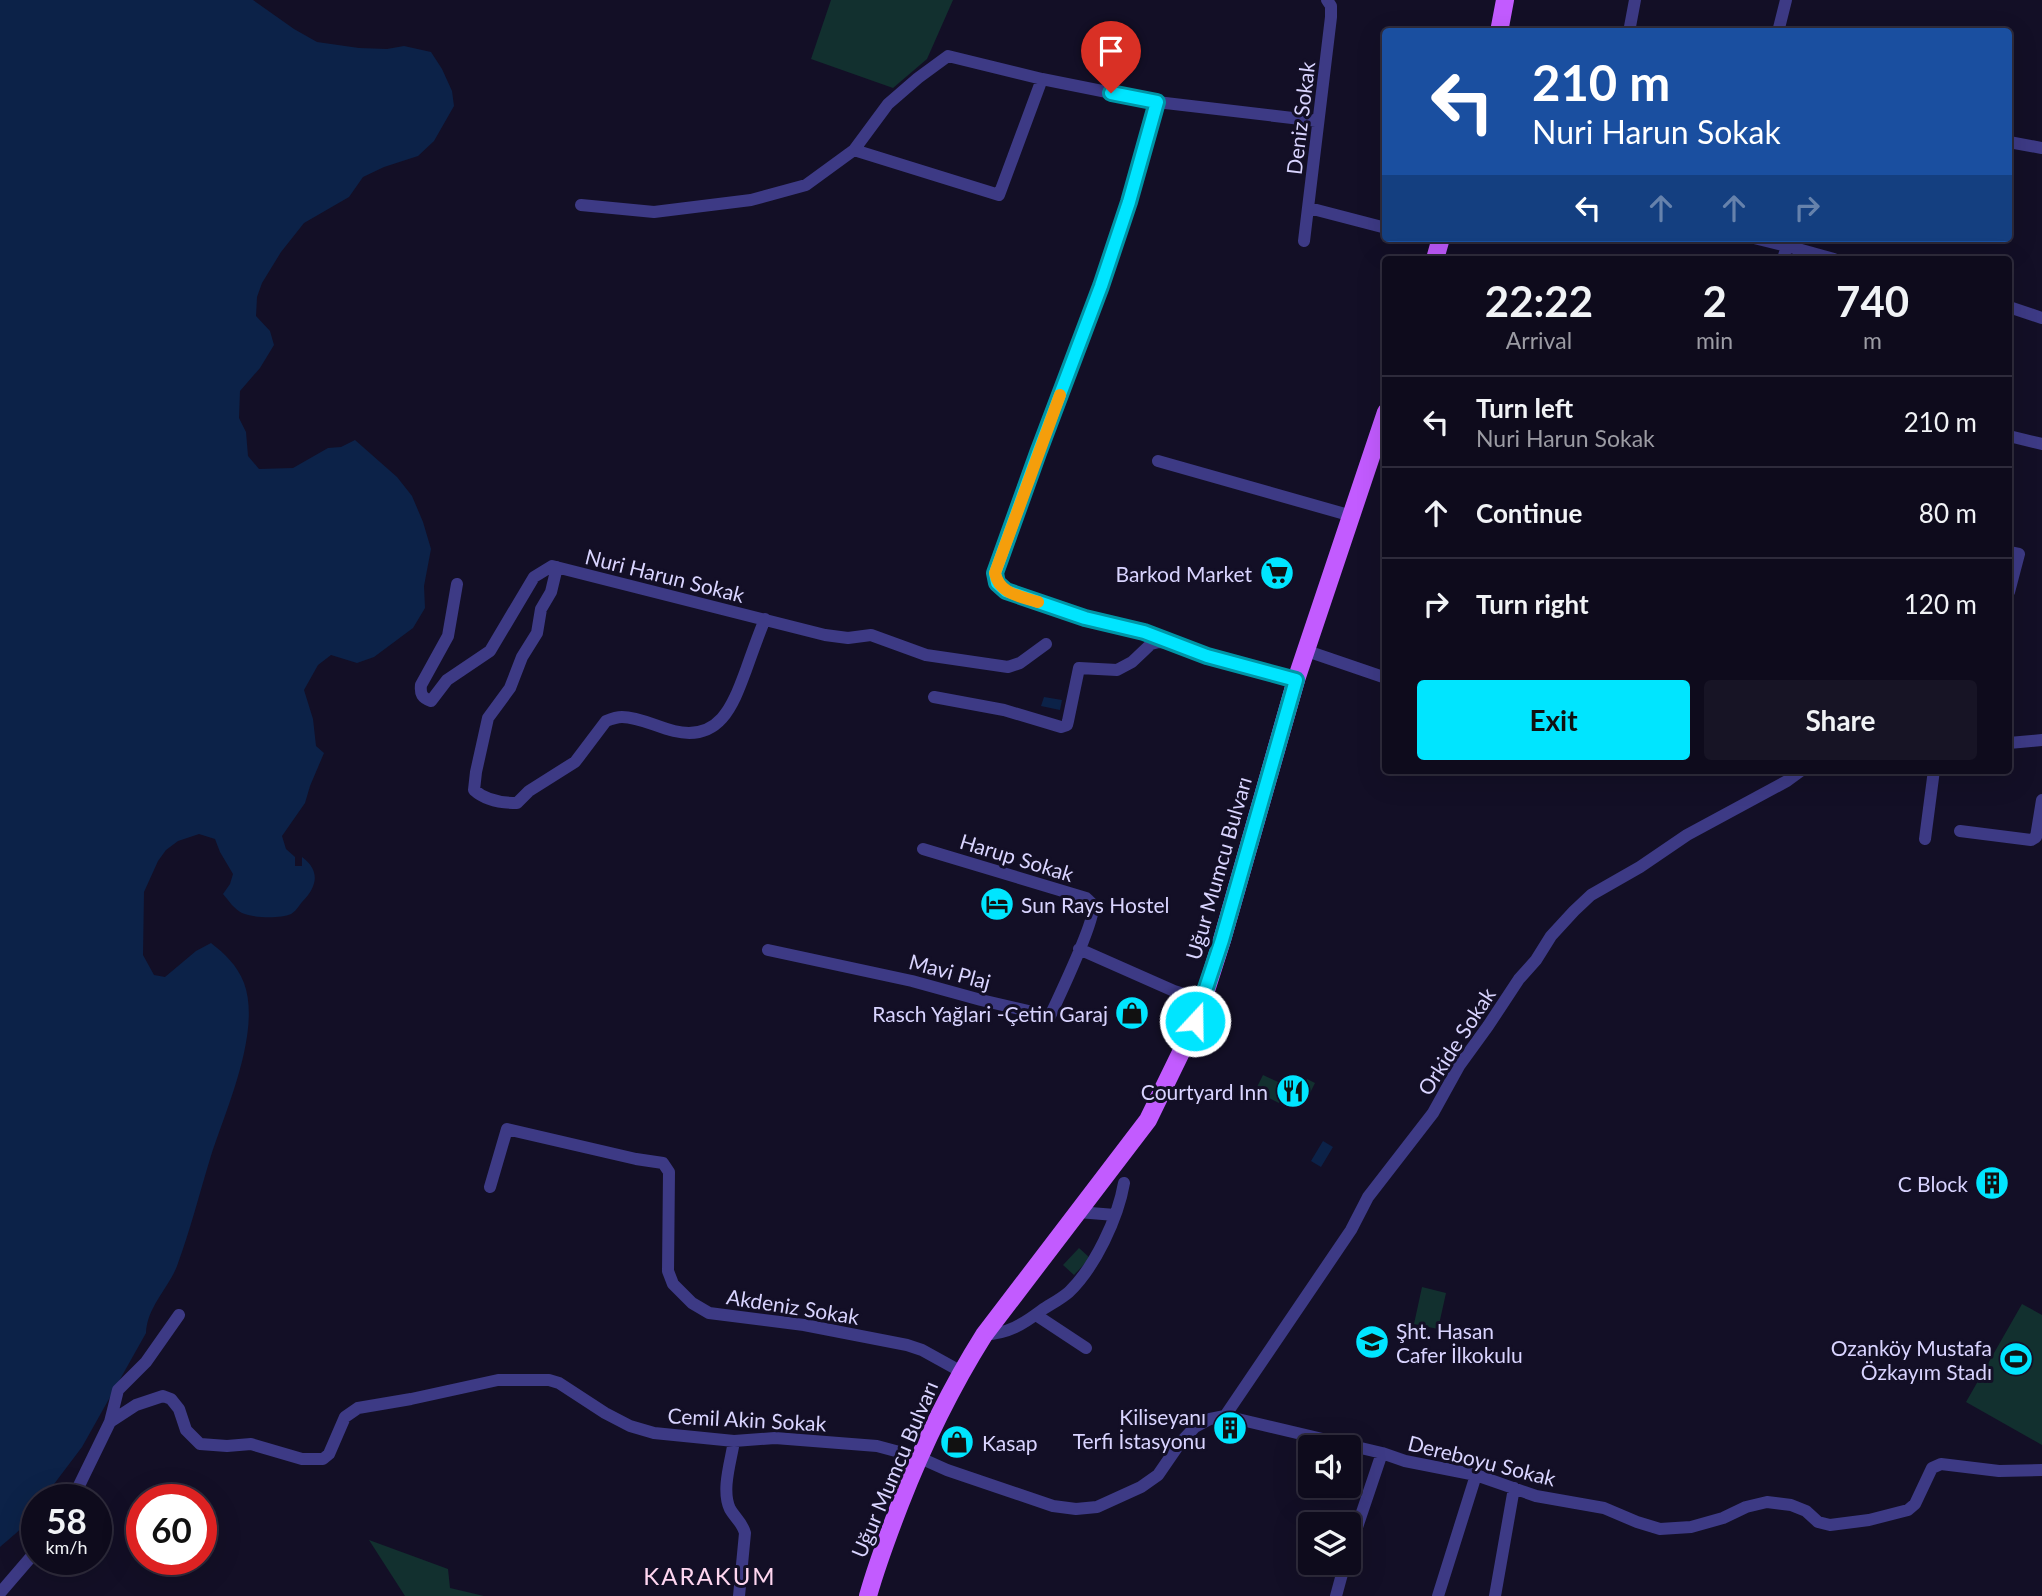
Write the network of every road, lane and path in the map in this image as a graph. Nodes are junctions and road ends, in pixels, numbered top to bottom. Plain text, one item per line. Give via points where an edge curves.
1 (1327, 0) edge
2 (1505, 0) edge
3 (1635, 0) edge
4 (1786, 0) edge
5 (1500, 28) edge
6 (1630, 28) edge
7 (1778, 28) edge
8 (1042, 79) junction
9 (1157, 102) junction
10 (1318, 121) junction
11 (2012, 143) edge
12 (2042, 148) edge
13 (854, 150) junction
14 (581, 205) dead end
15 (1309, 208) junction
16 (1382, 227) edge
17 (1304, 242) dead end
18 (1762, 242) edge
19 (1785, 253) edge
20 (1810, 256) edge
21 (2012, 308) edge
22 (2042, 318) edge
23 (1382, 424) edge
24 (2012, 437) edge
25 (2042, 444) edge
26 (1158, 461) dead end
27 (1352, 516) junction
28 (2012, 553) edge
29 (557, 568) junction
30 (2012, 582) edge
31 (457, 584) dead end
32 (765, 619) junction
33 (1171, 643) junction
34 (1046, 644) dead end
35 (1307, 651) junction
36 (1382, 677) edge
37 (1296, 680) junction
38 (934, 697) dead end
39 (2042, 740) edge
40 (2012, 743) edge
41 (1796, 774) edge
42 (1933, 774) edge
43 (2041, 808) edge
44 (1960, 831) dead end
45 (1925, 839) dead end
46 (923, 849) dead end
47 (1079, 949) junction
48 (768, 950) dead end
49 (1203, 1000) junction
50 (1124, 1182) dead end
51 (491, 1187) dead end
52 (1078, 1212) junction
53 (1115, 1215) junction
54 (179, 1315) dead end
55 (1036, 1315) junction
56 (984, 1335) junction
57 (1086, 1348) dead end
58 (960, 1371) junction
59 (1225, 1416) junction
60 (110, 1422) junction
61 (734, 1441) junction
62 (1382, 1453) junction
63 (918, 1457) junction
64 (2042, 1470) edge
65 (1476, 1475) junction
66 (80, 1484) edge
67 (1514, 1488) junction
68 (1361, 1515) edge
69 (21, 1569) edge
70 (1342, 1575) edge
71 (0, 1593) edge
72 (739, 1596) edge
73 (868, 1596) edge
74 (1336, 1596) edge
75 (1438, 1596) edge
76 (1495, 1596) edge

1 - 10 street, Deniz Sokak via 1331,18
2 - 5 main road
3 - 6 street
4 - 7 street
8 - 9 street
8 - 13 street via 948,56 888,104
8 - 13 street via 999,195
9 - 10 street
9 - 33 street via 1101,286 995,573 997,583 1006,591
10 - 15 street, Deniz Sokak
11 - 12 street
13 - 14 street via 806,185 751,200 654,212
15 - 16 street
15 - 17 street, Deniz Sokak
18 - 19 street
19 - 20 street
21 - 22 street
23 - 27 main road, Uğur Mumcu Bulvarı
24 - 25 street
26 - 27 street
27 - 35 main road, Uğur Mumcu Bulvarı
28 - 30 street via 2020,554
29 - 31 street, Nuri Harun Sokak via 552,566 534,577 490,651 447,680 431,701 424,699 421,685 448,636
29 - 32 street, Nuri Harun Sokak
29 - 32 street, Nuri Harun Sokak via 537,634 510,688 488,718 473,785 478,794 503,803 517,803 575,762 606,720 630,718 695,733 726,717
32 - 34 street, Nuri Harun Sokak via 825,635 871,635 926,656 1008,667
33 - 37 street
33 - 38 street via 1151,643 1117,670 1079,668 1067,725 1061,727
35 - 36 street
35 - 37 main road, Uğur Mumcu Bulvarı
37 - 49 main road, Uğur Mumcu Bulvarı
39 - 40 street
41 - 59 street, Orkide Sokak via 1687,835 1591,895 1574,911 1519,979 1459,1066 1433,1113 1368,1197 1351,1230
42 - 45 street
43 - 44 street via 2036,837 2031,840
46 - 47 street, Harup Sokak via 1086,898 1093,913
47 - 48 street, Mavi Plaj via 1050,1016 878,972
47 - 49 street
49 - 52 main road, Uğur Mumcu Bulvarı via 1148,1119
50 - 53 street
51 - 58 street, Akdeniz Sokak via 507,1129 663,1163 669,1172 668,1271 673,1284 692,1303 709,1312 907,1345
52 - 53 street
52 - 56 main road, Uğur Mumcu Bulvarı
53 - 55 street via 1093,1262 1069,1292
54 - 60 street via 146,1362 118,1390
55 - 56 street via 1004,1333
55 - 57 street
56 - 58 main road, Uğur Mumcu Bulvarı
58 - 63 main road, Uğur Mumcu Bulvarı
59 - 62 street, Dereboyu Sokak
59 - 63 street via 1195,1427 1158,1475 1097,1507 1053,1506
60 - 61 street, Cemil Akin Sokak via 136,1405 163,1396 171,1399 186,1430 200,1444 251,1444 302,1459 323,1459 345,1417 358,1408 498,1380 549,1380 629,1426
60 - 66 street
61 - 63 street, Cemil Akin Sokak via 832,1442 877,1446
61 - 72 street via 726,1496 745,1533
62 - 65 street, Dereboyu Sokak
62 - 68 street
63 - 73 main road, Uğur Mumcu Bulvarı
64 - 67 street, Dereboyu Sokak via 1999,1471 1941,1464 1932,1468 1908,1510 1830,1525 1791,1505 1767,1502 1691,1527 1660,1529 1604,1508
65 - 67 street, Dereboyu Sokak
65 - 75 street
67 - 76 street
69 - 71 street
70 - 74 street

